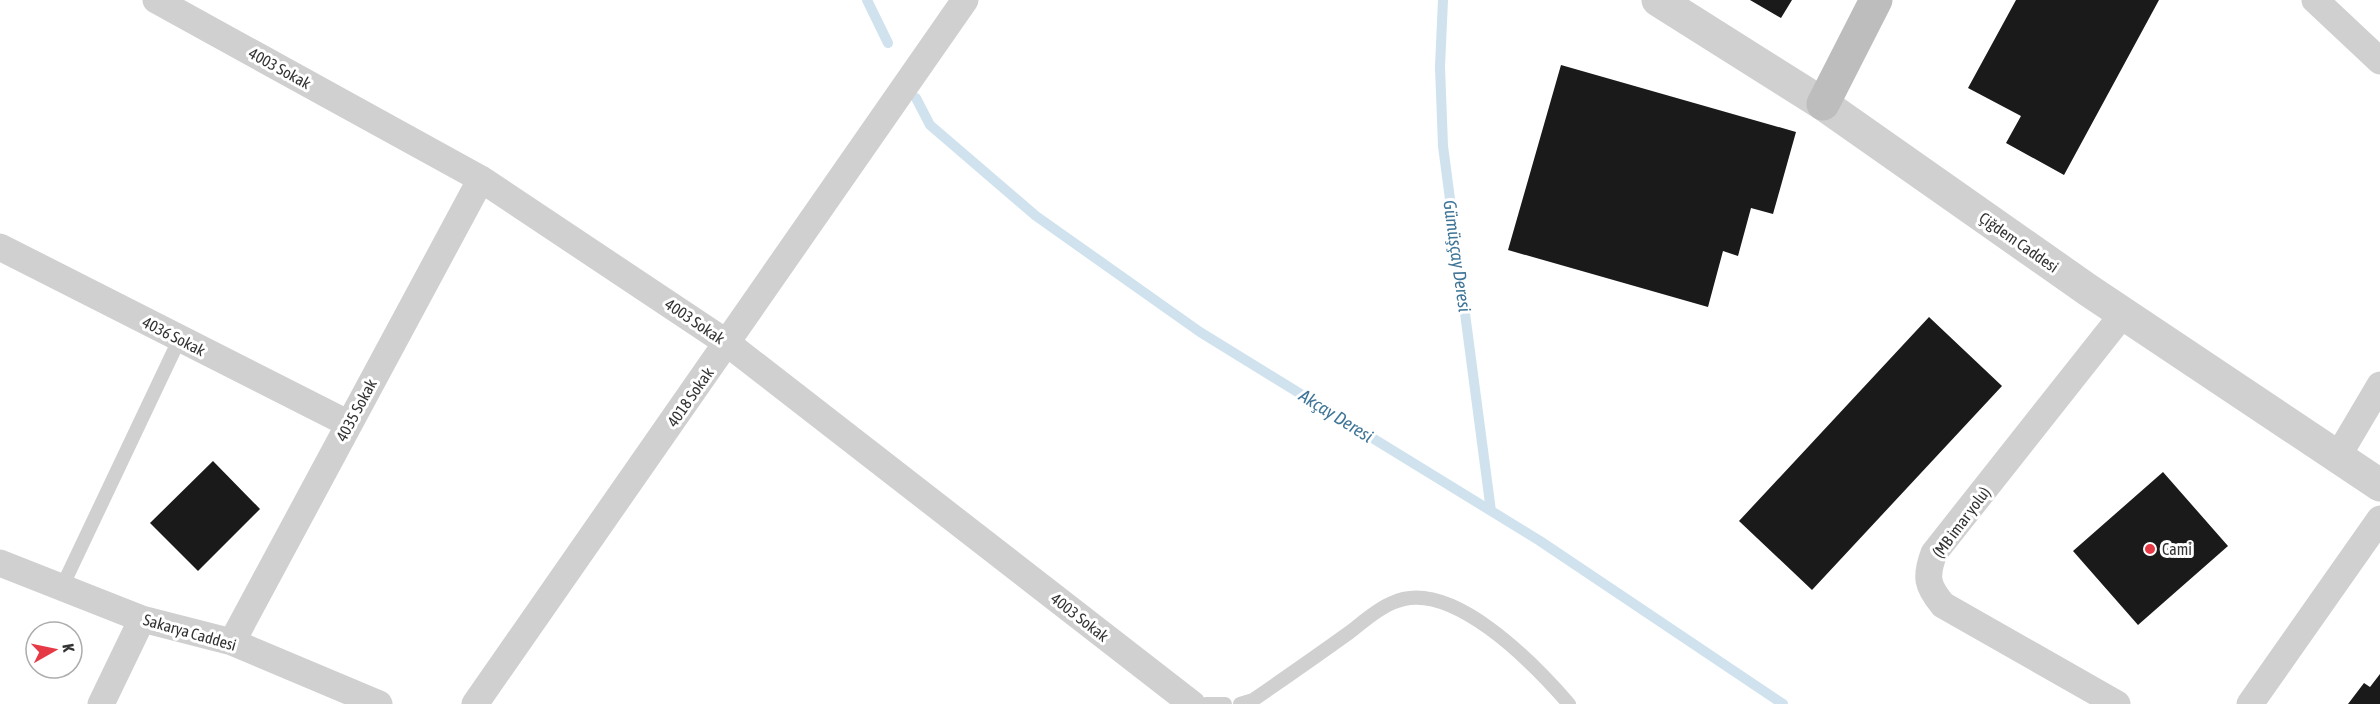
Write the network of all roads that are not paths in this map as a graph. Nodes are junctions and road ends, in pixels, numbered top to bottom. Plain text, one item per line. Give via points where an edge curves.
1 (156, 0) edge
2 (966, 0) edge
3 (1658, 0) edge
4 (1876, 0) edge
5 (2314, 0) edge
6 (2380, 61) edge
7 (1823, 104) junction
8 (481, 179) junction
9 (0, 247) edge
10 (2122, 314) junction
11 (180, 338) junction
12 (728, 343) junction
13 (2380, 385) edge
14 (349, 424) junction
15 (2338, 456) junction
16 (2380, 485) edge
17 (2380, 519) edge
18 (0, 563) edge
19 (61, 589) junction
20 (142, 619) junction
21 (232, 642) junction
22 (102, 704) edge
23 (379, 704) edge
24 (475, 704) edge
25 (1192, 704) edge
26 (1206, 704) edge
27 (1225, 704) edge
28 (1240, 704) edge
29 (1569, 704) edge
30 (2118, 704) edge
31 (2250, 704) edge

1 - 8 street, 4003 Sokak
2 - 12 street, 4018 Sokak
3 - 7 street, Çiğdem Caddesi
4 - 7 main road
5 - 6 street
7 - 10 street, Çiğdem Caddesi
8 - 12 street, 4003 Sokak
8 - 14 street, 4035 Sokak
9 - 11 street, 4036 Sokak
10 - 15 street, Çiğdem Caddesi
10 - 30 street, (MB imar yolu) via 1934,553 1928,569 1930,590 1943,606
11 - 14 street, 4036 Sokak
11 - 19 lane
12 - 24 street, 4018 Sokak
12 - 25 street, 4003 Sokak
13 - 15 street
14 - 21 street, 4035 Sokak
15 - 16 street, Çiğdem Caddesi
17 - 31 street
18 - 19 street, Sakarya Caddesi
19 - 20 street, Sakarya Caddesi
20 - 21 street, Sakarya Caddesi
20 - 22 street
21 - 23 street, Sakarya Caddesi
26 - 27 lane
28 - 29 lane via 1252,700 1392,602 1422,597 1450,605 1488,626

